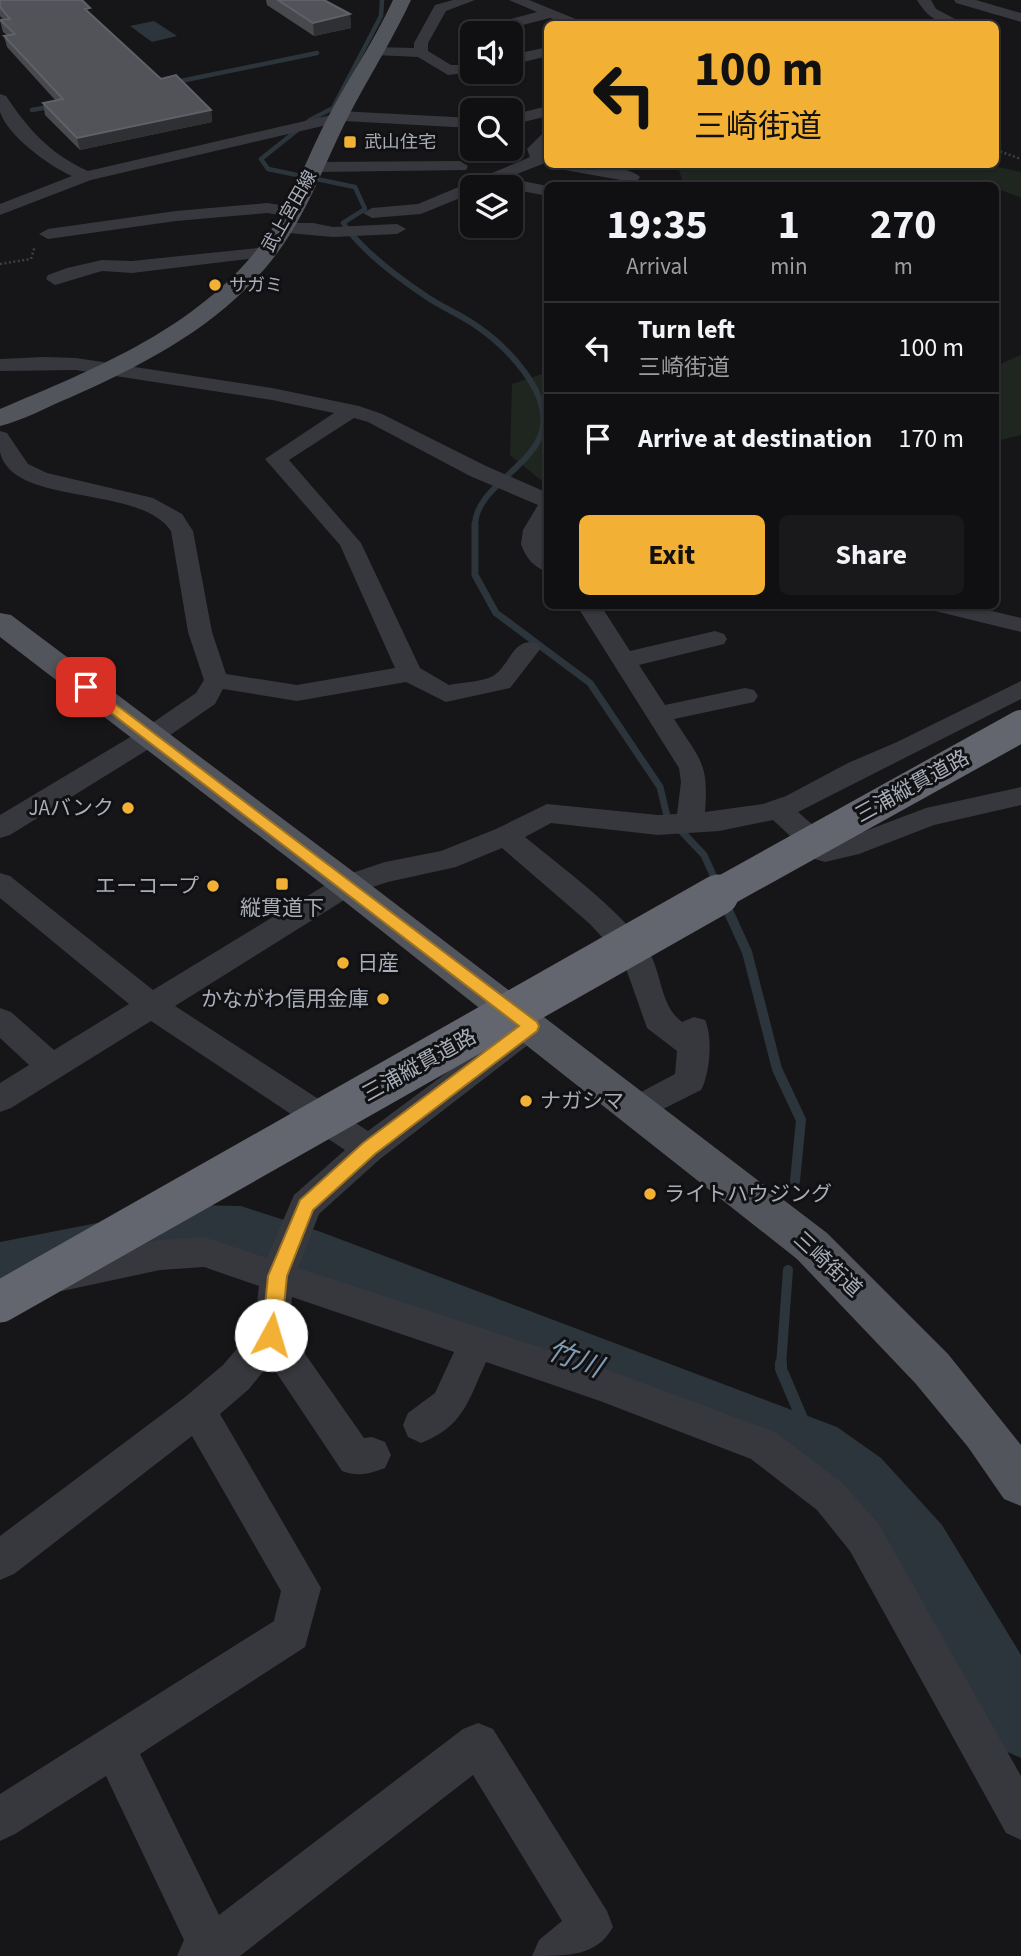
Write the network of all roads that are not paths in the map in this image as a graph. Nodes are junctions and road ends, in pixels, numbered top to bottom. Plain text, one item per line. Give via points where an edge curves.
1 (402, 0) edge
2 (468, 0) edge
3 (516, 0) edge
4 (924, 0) edge
5 (961, 0) edge
6 (551, 13) junction
7 (1021, 18) edge
8 (522, 21) edge
9 (573, 21) edge
10 (951, 21) edge
11 (438, 43) dead end
12 (421, 48) junction
13 (375, 51) junction
14 (544, 52) edge
15 (523, 58) edge
16 (523, 67) edge
17 (544, 69) edge
18 (460, 70) edge
19 (0, 99) edge
20 (544, 112) edge
21 (338, 117) junction
22 (523, 117) edge
23 (7, 122) edge
24 (460, 122) edge
25 (544, 141) edge
26 (542, 161) edge
27 (460, 166) dead end
28 (581, 168) edge
29 (311, 174) junction
30 (501, 175) edge
31 (86, 176) junction
32 (628, 182) edge
33 (523, 186) edge
34 (544, 190) edge
35 (460, 192) edge
36 (0, 210) edge
37 (372, 213) dead end
38 (287, 220) junction
39 (82, 227) junction
40 (397, 229) dead end
41 (48, 233) road end
42 (267, 252) junction
43 (95, 265) junction
44 (55, 279) dead end
45 (0, 365) edge
46 (113, 369) junction
47 (352, 410) junction
48 (0, 418) edge
49 (0, 437) edge
50 (544, 502) edge
51 (544, 513) edge
52 (544, 562) edge
53 (591, 609) edge
54 (955, 609) edge
55 (0, 622) edge
56 (1021, 625) edge
57 (715, 639) dead end
58 (529, 648) dead end
59 (625, 660) junction
60 (410, 673) junction
61 (216, 680) junction
62 (1021, 688) edge
63 (745, 696) dead end
64 (1021, 712) edge
65 (660, 714) junction
66 (1021, 726) edge
67 (151, 736) junction
68 (1021, 796) edge
69 (777, 809) junction
70 (690, 822) junction
71 (0, 828) edge
72 (506, 836) junction
73 (0, 883) edge
74 (347, 885) junction
75 (153, 1007) junction
76 (0, 1020) edge
77 (531, 1026) junction
78 (51, 1067) junction
79 (0, 1099) edge
80 (637, 1109) junction
81 (369, 1149) junction
82 (277, 1276) junction
83 (0, 1283) edge
84 (0, 1290) edge
85 (0, 1302) edge
86 (271, 1335) junction
87 (476, 1344) junction
88 (197, 1410) junction
89 (421, 1425) dead end
90 (372, 1455) dead end
91 (1021, 1483) edge
92 (0, 1560) edge
93 (114, 1746) junction
94 (1009, 1772) edge
95 (1021, 1818) edge
96 (0, 1819) edge
97 (209, 1953) edge
98 (555, 1956) edge

1 - 13 main road, 武上宮田線
2 - 12 street via 440,8
3 - 6 street
4 - 10 street via 931,12
5 - 7 street
6 - 8 street
6 - 9 street
11 - 12 street
12 - 13 street
12 - 18 street via 448,70
13 - 21 main road, 武上宮田線
14 - 15 street
16 - 17 street
19 - 23 street
20 - 22 street
21 - 24 street
21 - 29 main road, 武上宮田線
21 - 31 street
23 - 31 street via 43,155
25 - 26 street via 535,149
26 - 30 street
27 - 29 street via 396,173
28 - 32 street via 632,177
29 - 38 main road, 武上宮田線
31 - 36 street
33 - 34 street
35 - 37 street via 421,209
38 - 39 street via 268,208
38 - 40 street via 333,232
38 - 42 main road, 武上宮田線
39 - 41 street
39 - 43 street
42 - 43 street via 132,267
42 - 46 main road, 武上宮田線 via 213,308
43 - 44 street
45 - 46 street via 44,363
46 - 47 street
46 - 48 main road, 武上宮田線
47 - 50 street
47 - 60 street via 276,459 350,543
49 - 61 street via 20,468 40,478 145,503 174,519 182,531 200,632
51 - 52 street via 530,544
53 - 59 street
54 - 56 street
55 - 67 main road, 三崎街道
57 - 59 street
58 - 60 street via 501,682 446,694
59 - 65 street
60 - 61 street via 297,693
61 - 67 street via 206,698
62 - 69 street
63 - 65 street
64 - 83 highway, 三浦縦貫道路
65 - 70 street via 692,768
66 - 85 highway, 三浦縦貫道路, bridge
67 - 71 street
67 - 74 main road, 三崎街道
68 - 69 street via 927,818 844,851 825,852
69 - 70 street
70 - 72 street via 658,825 547,813
72 - 74 street via 446,860
72 - 80 street via 600,916 636,955 658,1020 693,1038 690,1081
73 - 75 street
74 - 75 street
74 - 77 main road, 三崎街道
75 - 78 street
75 - 81 street
76 - 78 street
77 - 80 main road, 三崎街道
77 - 81 street
78 - 79 street
80 - 91 main road, 三崎街道 via 812,1246 932,1369
81 - 82 street via 306,1205
82 - 84 street via 205,1252 160,1255
82 - 86 street
82 - 87 street
86 - 88 street via 236,1377
86 - 90 street via 355,1458
87 - 89 street via 448,1405
87 - 94 street via 600,1384 764,1446 830,1497 864,1537
88 - 92 street
88 - 93 street via 302,1588 292,1633
93 - 96 street
93 - 97 street
94 - 95 street
97 - 98 street via 478,1744 591,1927

